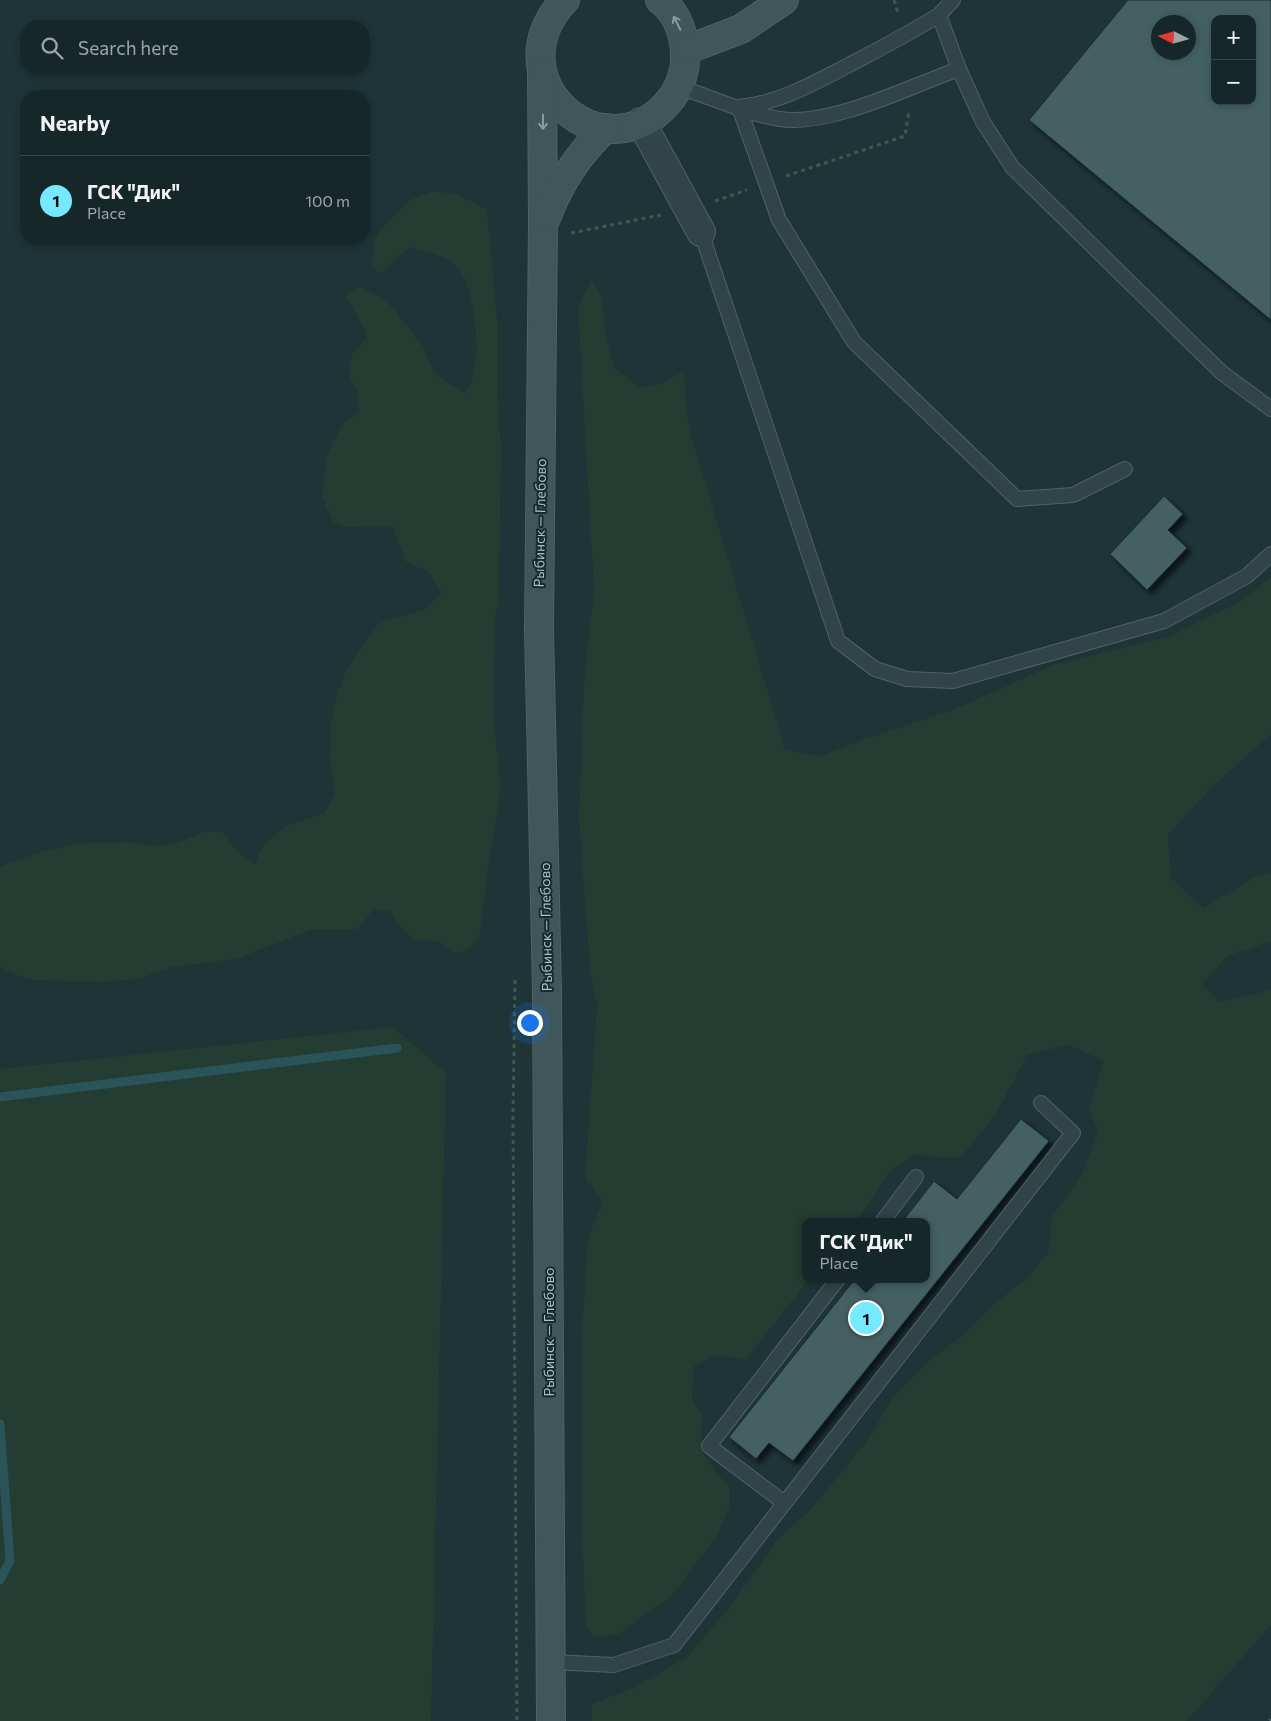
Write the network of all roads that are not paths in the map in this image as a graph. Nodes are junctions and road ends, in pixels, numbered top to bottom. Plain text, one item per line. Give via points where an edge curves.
1 (547, 0) edge
2 (565, 0) edge
3 (660, 0) edge
4 (784, 0) edge
5 (952, 0) edge
6 (939, 15) junction
7 (544, 30) junction
8 (686, 50) junction
9 (959, 69) junction
10 (542, 73) junction
11 (678, 86) junction
12 (739, 107) junction
13 (641, 122) junction
14 (606, 128) junction
15 (543, 224) junction
16 (701, 232) joint
17 (1271, 409) edge
18 (1125, 468) dead end
19 (1271, 554) edge
20 (1041, 1103) dead end
21 (916, 1177) dead end
22 (885, 1218) edge
23 (835, 1283) edge
24 (784, 1502) junction
25 (550, 1662) junction
26 (551, 1721) edge

1 - 7 main road, Рыбинск — Глебово
2 - 7 main road
8 -> 3 main road via 674,16
4 - 8 main road via 741,29
5 - 6 lane
6 - 9 lane
6 - 12 lane via 911,33 805,87 758,105
7 - 10 main road, Рыбинск — Глебово via 540,47
8 - 11 main road via 685,68
9 - 12 lane via 818,119 780,120
9 - 17 lane via 983,122 1012,167 1221,372
10 - 14 main road via 559,104 573,116
10 -> 15 main road, Рыбинск — Глебово
11 - 12 lane
11 - 13 main road via 664,107
12 - 18 lane via 779,220 854,342 1017,499 1073,495
13 - 14 main road
13 - 16 street
14 - 15 main road, Рыбинск — Глебово via 584,148 567,174
15 - 25 main road, Рыбинск — Глебово via 539,630 547,1002
16 - 19 lane via 838,641 875,668 907,679 954,681 1164,621 1247,576
20 - 24 lane via 1073,1133
21 - 22 lane
23 - 24 lane via 710,1446
24 - 25 lane via 674,1645 614,1665
25 - 26 main road, Рыбинск — Глебово

